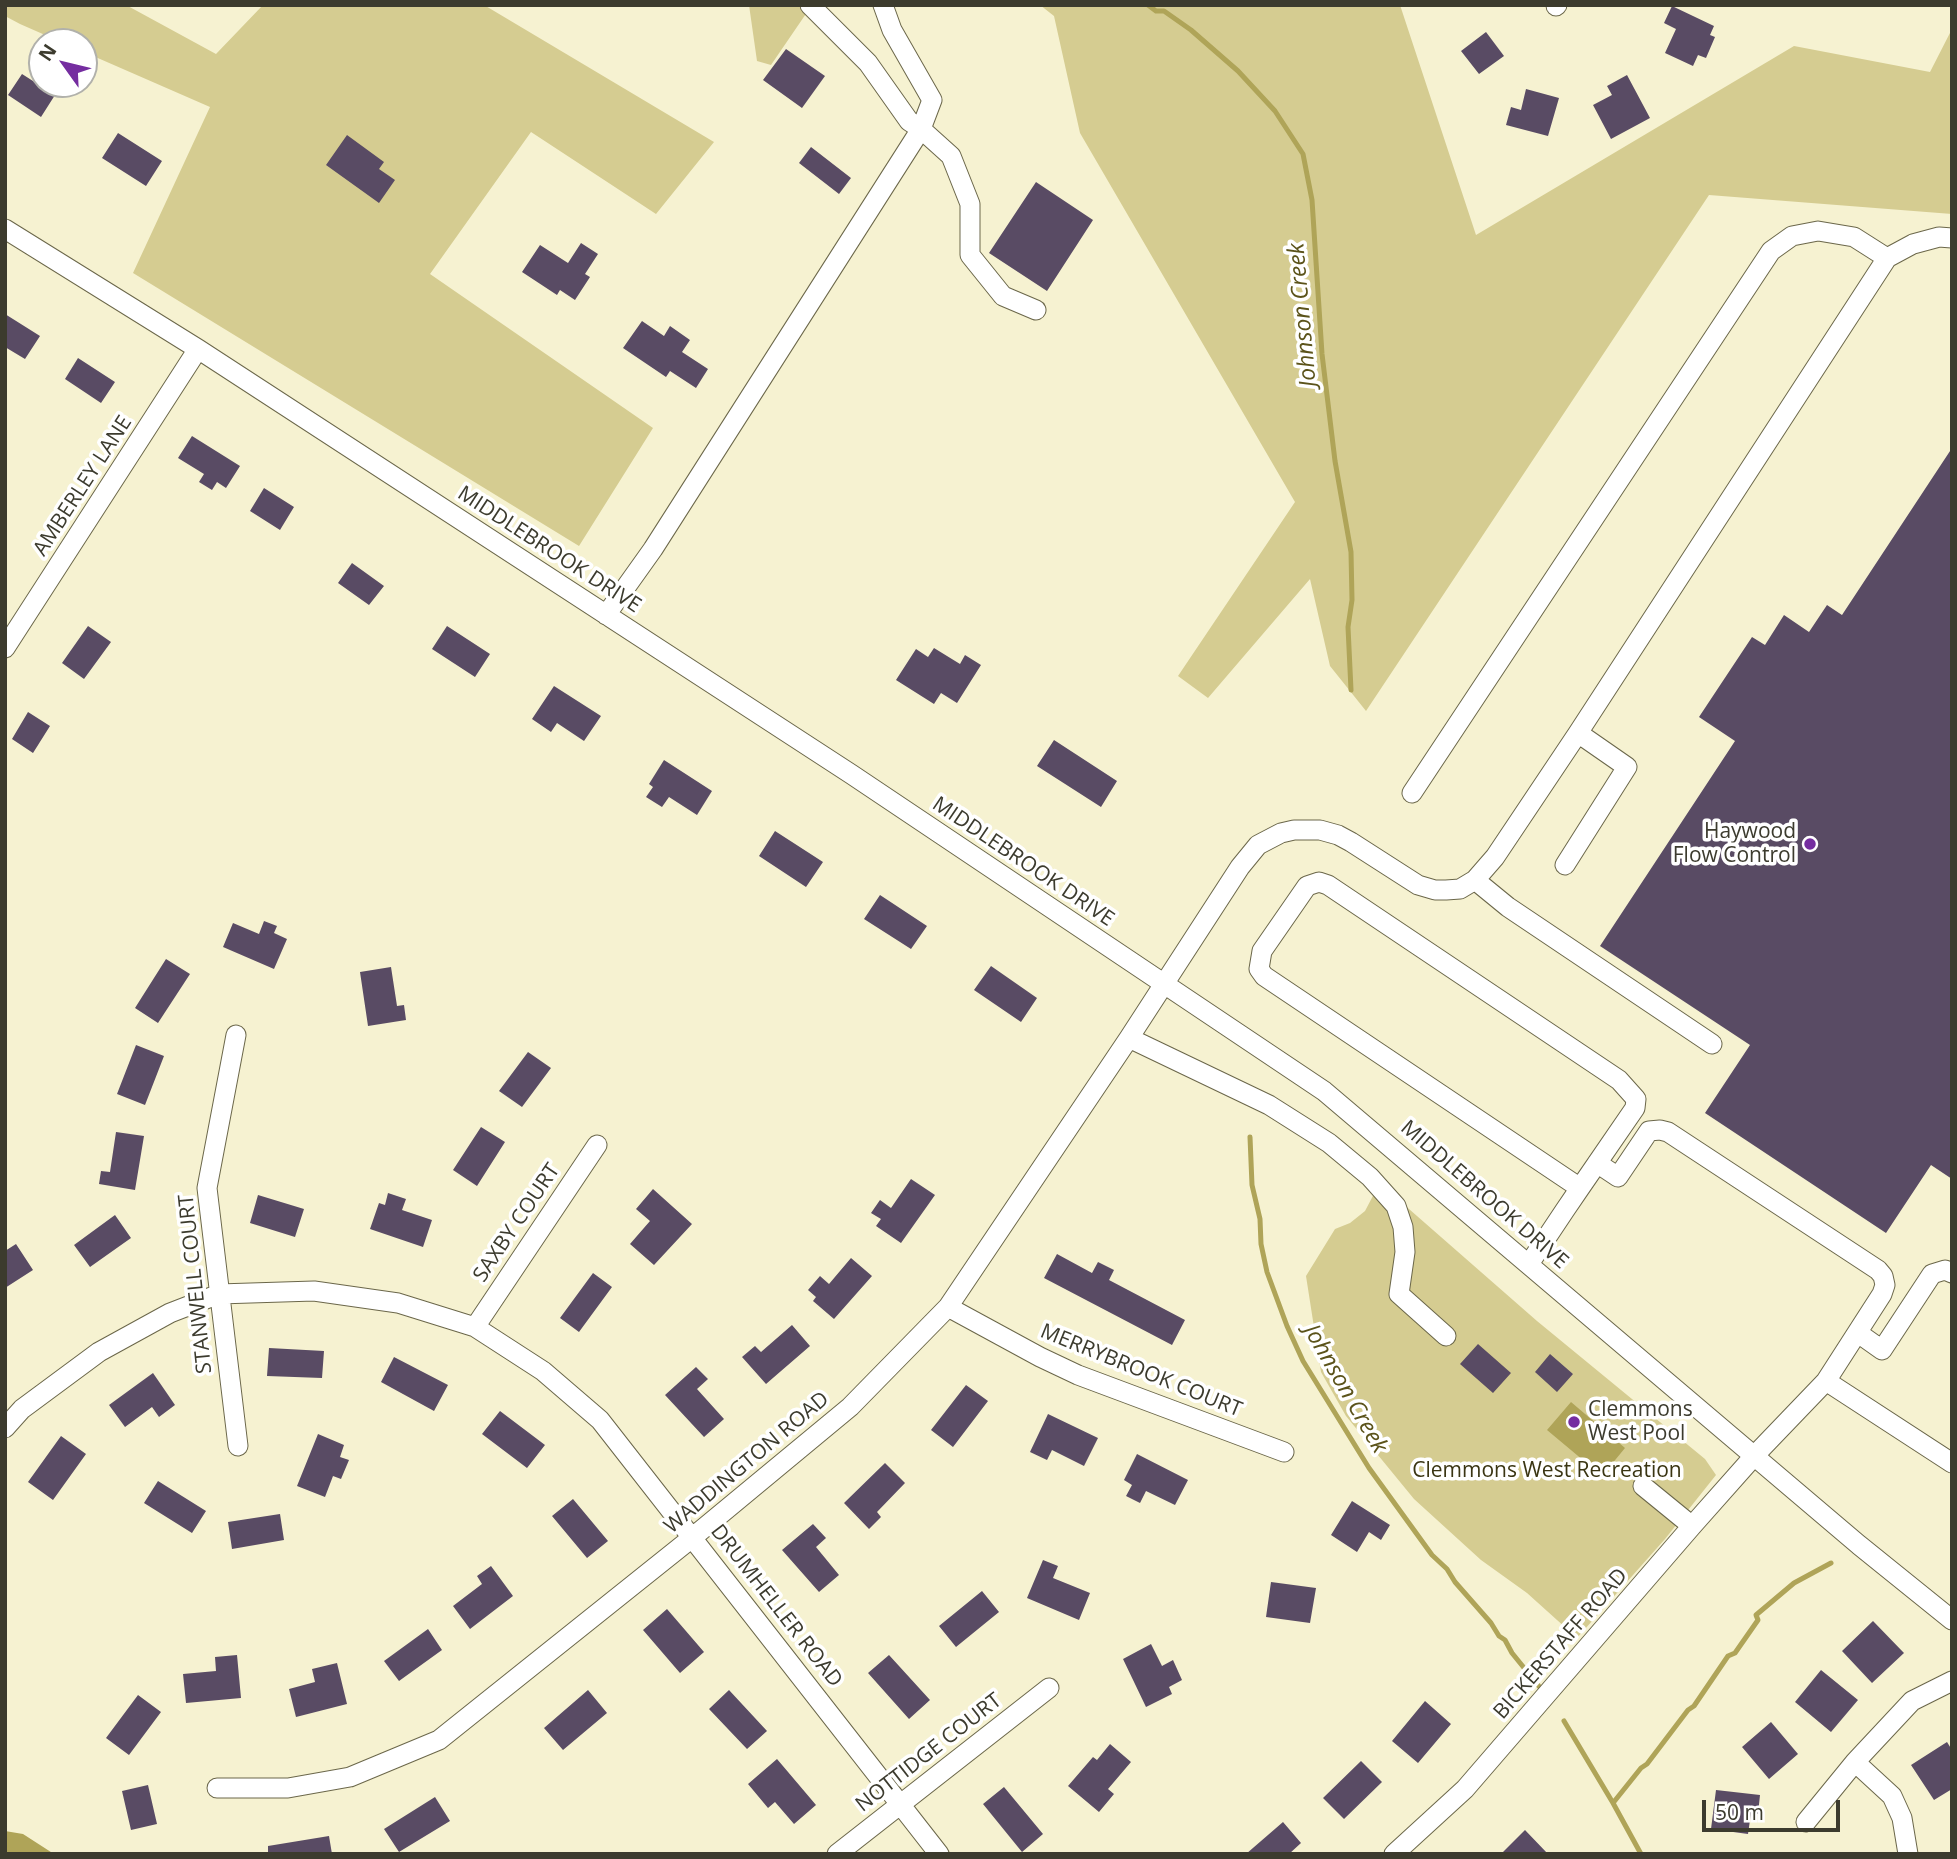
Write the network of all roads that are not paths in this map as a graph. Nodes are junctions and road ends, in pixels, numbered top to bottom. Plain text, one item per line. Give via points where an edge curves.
1 (810, 5) edge
2 (883, 5) edge
3 (921, 129) junction
4 (5, 229) edge
5 (1952, 238) edge
6 (1887, 258) junction
7 (1035, 310) dead end
8 (198, 349) junction
9 (606, 615) junction
10 (5, 648) edge
11 (1578, 733) junction
12 (1412, 793) dead end
13 (1564, 865) dead end
14 (1475, 880) junction
15 (1164, 983) junction
16 (236, 1035) dead end
17 (1129, 1038) junction
18 (1712, 1044) dead end
19 (597, 1145) dead end
20 (1597, 1163) junction
21 (1580, 1188) junction
22 (1529, 1264) junction
23 (1952, 1273) edge
24 (219, 1294) junction
25 (948, 1307) junction
26 (475, 1327) junction
27 (1858, 1333) junction
28 (1446, 1336) dead end
29 (1826, 1381) junction
30 (5, 1428) edge
31 (238, 1446) dead end
32 (1284, 1452) dead end
33 (1755, 1455) junction
34 (1952, 1463) edge
35 (1643, 1486) dead end
36 (1692, 1526) junction
37 (693, 1537) junction
38 (1952, 1620) edge
39 (1952, 1681) edge
40 (1049, 1688) dead end
41 (1856, 1762) junction
42 (217, 1788) dead end
43 (901, 1803) junction
44 (1806, 1822) dead end
45 (837, 1854) edge
46 (939, 1854) edge
47 (1394, 1854) edge
48 (1908, 1854) edge

1 - 3 street via 868,63 909,121
2 - 3 street via 932,100
3 - 7 street via 951,156 970,204 970,255 1003,296
3 - 9 street
4 - 8 street, MIDDLEBROOK DRIVE
5 - 6 street via 1913,244
6 - 11 street
6 - 12 street via 1854,237 1818,231 1792,236 1771,251
8 - 9 street, MIDDLEBROOK DRIVE
8 - 10 street, AMBERLEY LANE
9 - 15 street, MIDDLEBROOK DRIVE
11 - 13 street via 1627,767
11 - 14 street
14 - 15 street, WADDINGTON ROAD via 1460,889 1435,890 1418,885 1332,832 1305,829 1280,833 1249,854
14 - 18 street
15 - 17 street, WADDINGTON ROAD
15 - 22 street, MIDDLEBROOK DRIVE via 1324,1091
16 - 24 street, STANWELL COURT via 207,1188
17 - 25 street, WADDINGTON ROAD
17 - 28 street via 1269,1105 1370,1177 1396,1206 1403,1227 1399,1294
19 - 26 street, SAXBY COURT
20 - 21 street
20 - 21 street via 1635,1108 1636,1098 1629,1089 1328,885 1307,886 1262,951 1259,970 1264,976
20 - 27 street, BICKERSTAFF ROAD via 1618,1177 1649,1131 1668,1132 1884,1276 1882,1294
21 - 22 street
22 - 33 street, MIDDLEBROOK DRIVE
23 - 27 street via 1932,1274 1882,1350
24 - 26 street, DRUMHELLER ROAD via 314,1291 398,1303
24 - 30 street, DRUMHELLER ROAD via 170,1313 99,1352 22,1409
24 - 31 street, STANWELL COURT
25 - 32 street, MERRYBROOK COURT via 1078,1375
25 - 37 street, WADDINGTON ROAD via 850,1407
26 - 37 street, DRUMHELLER ROAD via 543,1371 600,1420
27 - 29 street, BICKERSTAFF ROAD
29 - 33 street, BICKERSTAFF ROAD
29 - 34 street
33 - 36 street, BICKERSTAFF ROAD
33 - 38 street, MIDDLEBROOK DRIVE
35 - 36 street
36 - 47 street, BICKERSTAFF ROAD via 1465,1789
37 - 42 street, WADDINGTON ROAD via 439,1740 350,1777 288,1788
37 - 43 street, DRUMHELLER ROAD
39 - 41 street via 1912,1701
40 - 43 street, NOTTIDGE COURT
41 - 44 street
41 - 48 street via 1892,1796 1902,1818
43 - 45 street, NOTTIDGE COURT
43 - 46 street, DRUMHELLER ROAD

